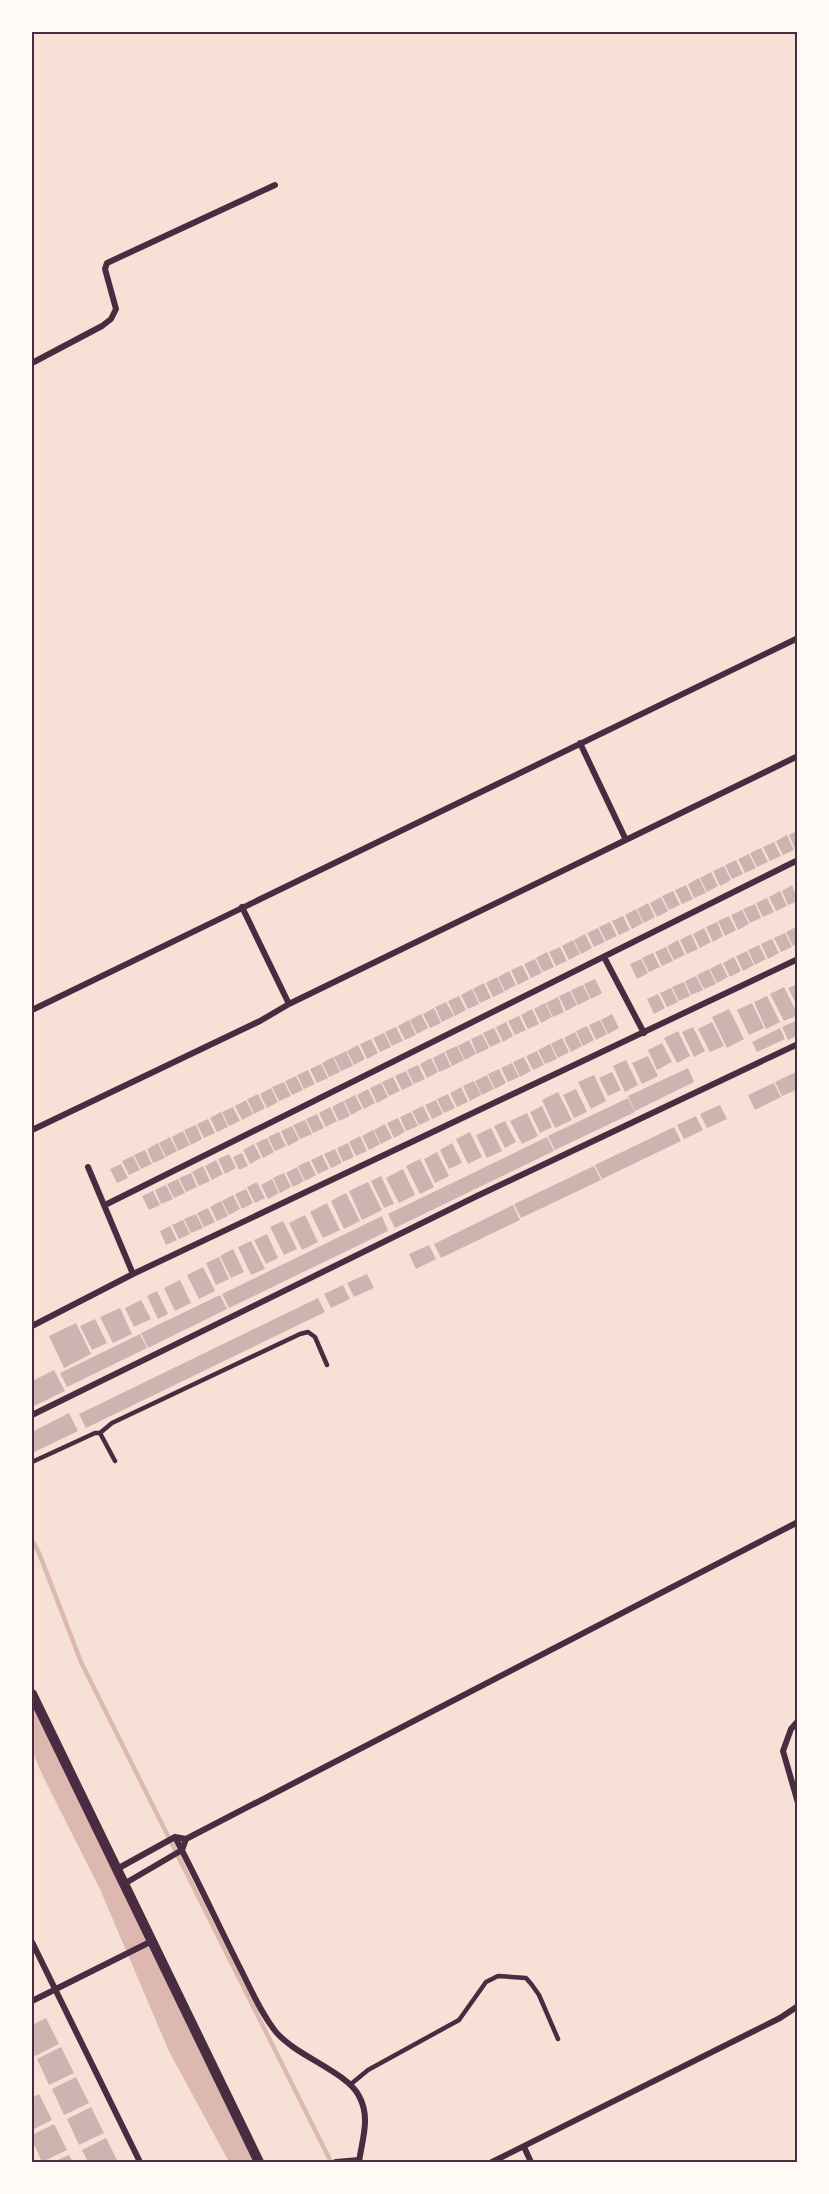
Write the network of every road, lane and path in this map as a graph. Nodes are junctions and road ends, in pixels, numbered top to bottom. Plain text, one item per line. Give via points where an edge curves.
1 (275, 185) dead end
2 (32, 363) edge
3 (798, 638) edge
4 (580, 743) junction
5 (798, 756) edge
6 (627, 840) junction
7 (798, 860) edge
8 (242, 907) junction
9 (604, 957) junction
10 (798, 959) edge
11 (289, 1004) junction
12 (32, 1010) edge
13 (644, 1033) junction
14 (798, 1044) edge
15 (32, 1130) edge
16 (88, 1167) dead end
17 (105, 1205) junction
18 (133, 1274) junction
19 (32, 1326) edge
20 (327, 1365) dead end
21 (32, 1415) edge
22 (100, 1433) junction
23 (115, 1461) dead end
24 (32, 1462) edge
25 (798, 1522) edge
26 (32, 1694) edge
27 (798, 1721) edge
28 (798, 1803) edge
29 (173, 1838) junction
30 (186, 1839) junction
31 (180, 1852) junction
32 (117, 1869) junction
33 (124, 1884) junction
34 (152, 1941) junction
35 (32, 1942) edge
36 (55, 1989) junction
37 (32, 2001) edge
38 (798, 2006) edge
39 (558, 2039) dead end
40 (351, 2084) junction
41 (524, 2147) junction
42 (359, 2162) edge
43 (140, 2163) edge
44 (260, 2163) edge
45 (336, 2163) edge
46 (492, 2163) edge
47 (531, 2163) edge

1 - 2 street via 107,263 105,269 116,309 111,319
3 - 4 street
4 - 6 street
4 - 8 street
5 - 6 street
6 - 11 street
7 - 9 street
8 - 11 street
8 - 12 street
9 - 13 street
9 - 17 street
10 - 13 street
11 - 15 street
13 - 18 street
14 - 21 street via 477,1196
16 - 17 street
17 - 18 street
18 - 19 street
20 - 22 lane via 315,1337 309,1332 300,1334 112,1423
22 - 23 lane
22 - 24 lane
25 - 30 street
26 - 32 street
27 - 28 street via 783,1751
29 - 30 street
29 - 31 street
29 - 32 street
30 - 31 street
31 - 33 street
31 - 40 street via 275,2031 285,2042
32 - 33 street
33 - 34 street
34 - 36 street
34 - 44 street
35 - 36 street
36 - 37 street
36 - 43 street
38 - 41 street
39 - 40 lane via 539,1995 526,1978 498,1976 486,1982 459,2020 368,2070
40 - 42 street via 361,2103 366,2128
41 - 46 street
41 - 47 street
42 - 45 street

